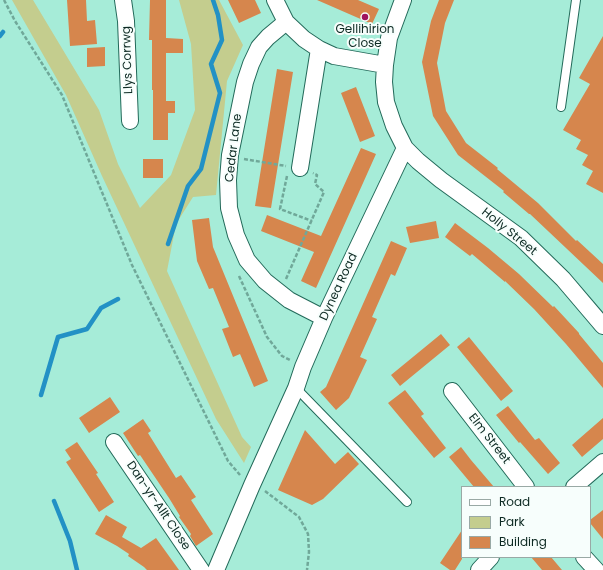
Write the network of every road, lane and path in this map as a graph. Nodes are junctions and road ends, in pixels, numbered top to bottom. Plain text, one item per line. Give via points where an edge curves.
1 (4, 0) edge
2 (123, 0) edge
3 (275, 0) edge
4 (403, 0) edge
5 (576, 0) edge
6 (286, 22) junction
7 (319, 49) junction
8 (385, 66) junction
9 (561, 107) dead end
10 (130, 121) dead end
11 (405, 148) junction
12 (230, 157) junction
13 (292, 170) junction
14 (312, 221) junction
15 (239, 275) dead end
16 (285, 281) dead end
17 (324, 318) junction
18 (603, 326) edge
19 (303, 367) junction
20 (296, 388) junction
21 (452, 391) dead end
22 (114, 442) dead end
23 (603, 462) edge
24 (242, 477) dead end
25 (525, 486) edge
26 (575, 486) edge
27 (264, 490) dead end
28 (407, 502) dead end
29 (490, 558) edge
30 (585, 558) edge
31 (201, 570) edge
32 (216, 570) edge
33 (307, 570) edge
34 (479, 570) edge
35 (596, 570) edge

1 - 24 path via 62,96 132,265 228,461
2 - 10 street, Llys Corrwg
3 - 6 street
4 - 8 street via 389,38
5 - 9 lane
6 - 7 street
6 - 12 street, Cedar Lane via 259,47 251,64 244,82
7 - 8 street via 334,56
7 - 13 street
8 - 11 street via 386,102
11 - 17 street, Dynea Road
11 - 18 street, Holly Street via 441,180 521,238 563,279
12 - 13 path
12 - 17 street, Cedar Lane via 229,208 236,235 247,260 265,281 289,300
13 - 14 path via 280,209
13 - 14 path via 317,174 315,184 324,192
14 - 16 path
15 - 19 path via 267,337 282,356
17 - 19 street, Dynea Road
19 - 20 street, Dynea Road
20 - 28 lane
20 - 32 street, Dynea Road
21 - 25 street, Elm Street
22 - 31 street, Dan-yr-Allt Close
23 - 26 street
27 - 33 path via 299,517 308,534 310,552
29 - 34 street
30 - 35 street

